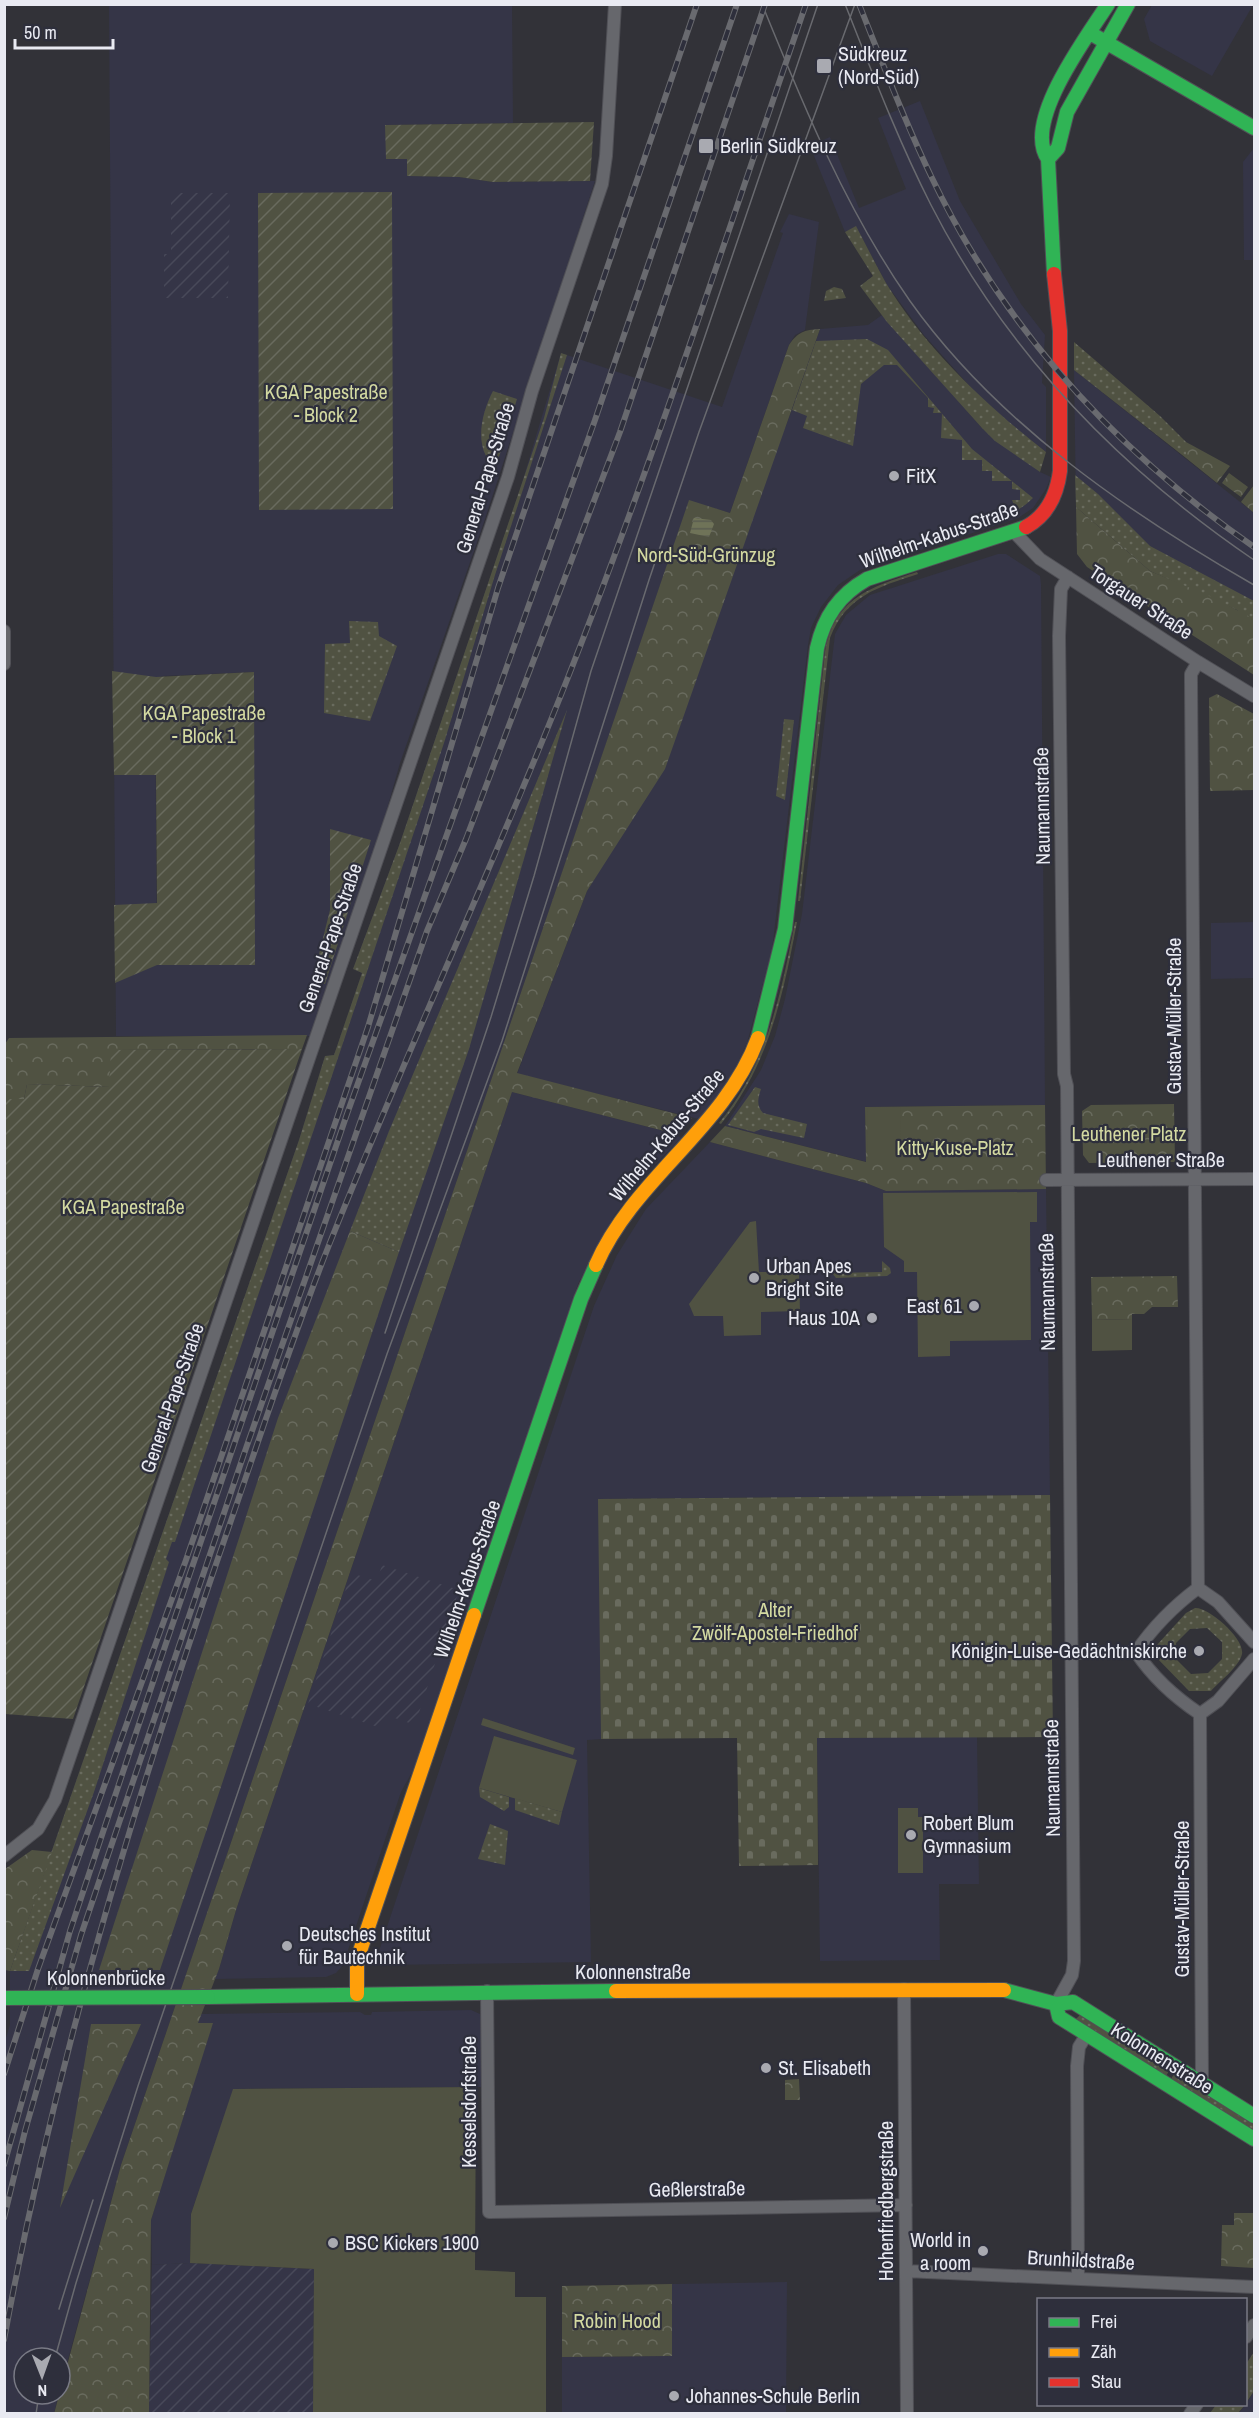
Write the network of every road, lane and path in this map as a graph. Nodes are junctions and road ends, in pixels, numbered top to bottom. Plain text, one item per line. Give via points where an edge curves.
1 (615, 4) edge
2 (1108, 4) edge
3 (1128, 4) edge
4 (1090, 33) junction
5 (1106, 42) junction
6 (1254, 129) edge
7 (1048, 159) junction
8 (1014, 532) junction
9 (1068, 577) junction
10 (4, 631) edge
11 (1198, 662) junction
12 (5, 664) edge
13 (1254, 696) edge
14 (1254, 1179) edge
15 (1046, 1180) dead end
16 (1067, 1180) junction
17 (1195, 1180) junction
18 (1198, 1588) junction
19 (1254, 1642) edge
20 (1136, 1652) junction
21 (1071, 1653) junction
22 (1254, 1659) edge
23 (1200, 1714) junction
24 (4, 1856) edge
25 (904, 1989) junction
26 (487, 1991) junction
27 (357, 1994) junction
28 (208, 1997) joint
29 (4, 1998) edge
30 (1056, 2004) junction
31 (1088, 2034) junction
32 (1202, 2083) junction
33 (1254, 2116) edge
34 (1254, 2139) edge
35 (906, 2205) junction
36 (489, 2212) joint
37 (906, 2271) junction
38 (1078, 2279) junction
39 (1254, 2288) edge
40 (907, 2414) edge

1 - 24 street, General-Pape-Straße via 602,184 532,391 508,477 55,1800 38,1829
2 - 4 street, Wilhelm-Kabus-Straße
3 - 5 street
4 - 5 street
4 - 7 street, Wilhelm-Kabus-Straße via 1045,117 1041,147
5 - 6 street
5 - 7 street via 1067,112 1058,148
7 - 8 street, Wilhelm-Kabus-Straße via 1060,331 1060,471 1057,492 1050,505 1033,523
8 - 9 street, Torgauer Straße via 1040,559
8 - 27 street, Wilhelm-Kabus-Straße via 863,580 837,600 822,627 788,907 758,1040 733,1091 629,1209 590,1276 360,1951
9 - 11 street, Torgauer Straße
9 - 16 street, Naumannstraße via 1061,589 1059,636
10 - 12 street
11 - 13 street, Torgauer Straße
11 - 17 street, Gustav-Müller-Straße via 1191,674
14 - 17 street, Leuthener Straße
15 - 16 street, Leuthener Straße
16 - 17 street, Leuthener Straße
16 - 21 street, Naumannstraße
17 - 18 street, Gustav-Müller-Straße
18 - 19 street via 1218,1602
18 - 20 street via 1179,1602
20 - 21 street
20 - 23 street via 1182,1702
21 - 30 street, Naumannstraße via 1074,1961 1072,1976
22 - 23 street via 1218,1701
23 - 32 street, Gustav-Müller-Straße
25 - 26 street, Kolonnenstraße
25 - 30 street, Kolonnenstraße via 1000,1989
25 - 35 street, Hohenfriedbergstraße
26 - 27 street, Kolonnenstraße
26 - 36 street, Kesselsdorfstraße
27 - 28 street, Kolonnenstraße
28 - 29 street, Kolonnenbrücke, bridge
30 - 31 street, Kolonnenstraße via 1059,2018
30 - 32 street, Kolonnenstraße via 1073,2002
31 - 34 street, Kolonnenstraße
31 - 38 street via 1080,2047 1077,2066
32 - 33 street, Kolonnenstraße
35 - 36 street, Geßlerstraße
35 - 37 street, Hohenfriedbergstraße
37 - 38 street, Brunhildstraße
37 - 40 street, Hohenfriedbergstraße
38 - 39 street, Brunhildstraße

